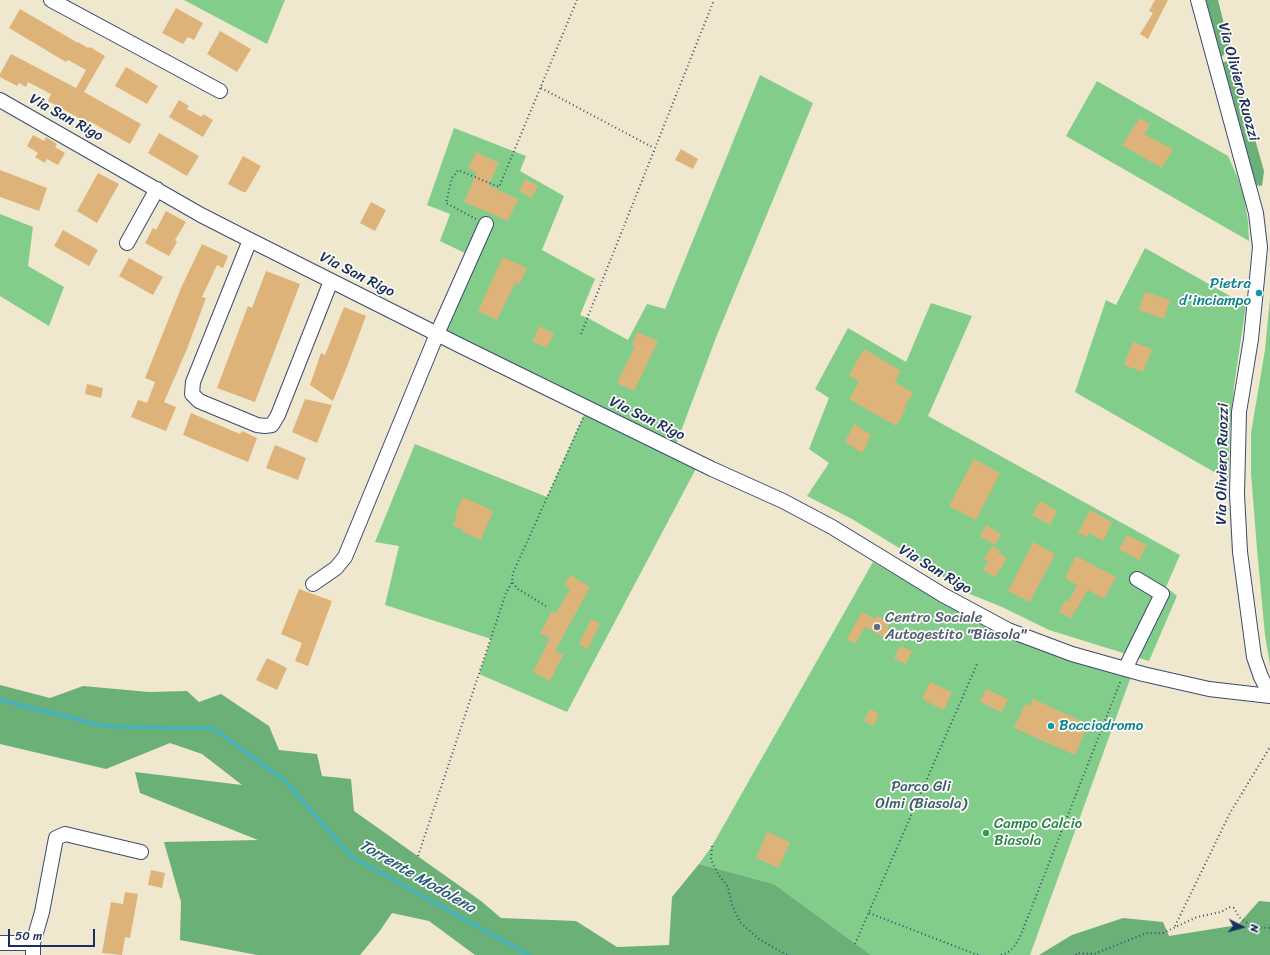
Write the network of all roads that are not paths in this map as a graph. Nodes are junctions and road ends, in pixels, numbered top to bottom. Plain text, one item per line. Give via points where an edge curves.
1 (51, 0) edge
2 (1198, 0) edge
3 (220, 91) dead end
4 (0, 100) edge
5 (157, 188) junction
6 (486, 224) road end
7 (250, 240) junction
8 (127, 243) dead end
9 (331, 281) junction
10 (437, 334) junction
11 (1137, 579) dead end
12 (313, 584) dead end
13 (1125, 669) junction
14 (1270, 695) edge
15 (141, 852) dead end
16 (0, 943) edge
17 (33, 949) edge

1 - 3 street
2 - 14 street, Via Oliviero Ruozzi via 1256,213 1260,247 1251,339 1239,412 1237,494 1240,552 1254,658
4 - 5 street, Via San Rigo
5 - 7 street, Via San Rigo
5 - 8 street
6 - 10 street
7 - 9 street, Via San Rigo
7 - 9 street via 193,382 192,394 199,401 257,425 272,425
9 - 10 street, Via San Rigo
10 - 12 street via 345,557 336,568
10 - 13 street, Via San Rigo via 712,469 783,501 1008,630 1072,654
11 - 13 street via 1162,594
13 - 14 street, Via San Rigo via 1209,688
15 - 17 street via 65,834 56,838
16 - 17 street

